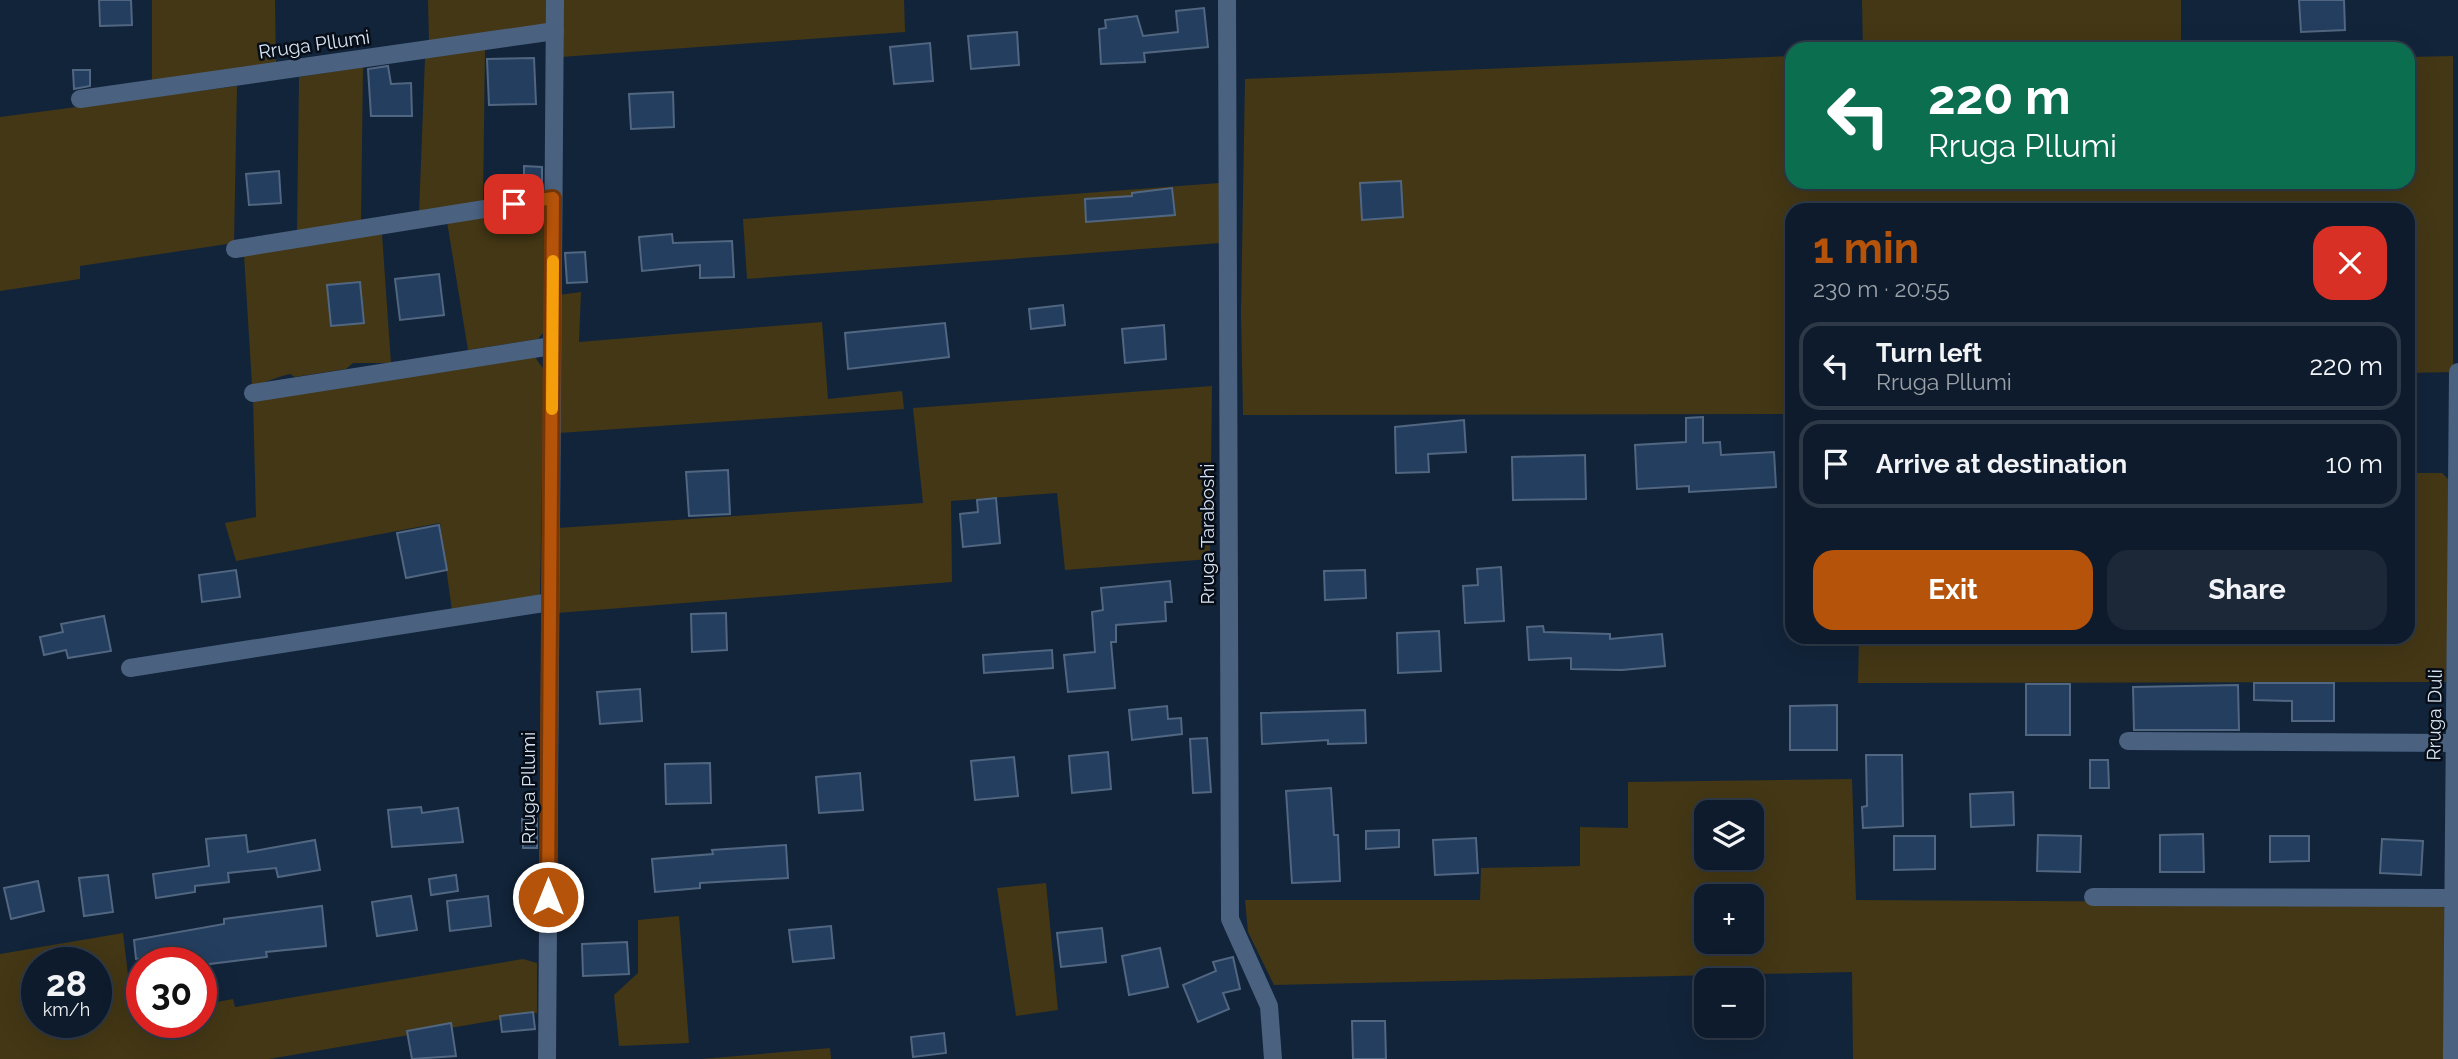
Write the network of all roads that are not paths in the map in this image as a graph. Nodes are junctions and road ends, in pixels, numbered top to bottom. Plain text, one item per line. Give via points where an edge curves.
1 (555, 0) edge
2 (1227, 0) edge
3 (555, 31) junction
4 (80, 99) dead end
5 (553, 198) junction
6 (235, 249) dead end
7 (552, 346) junction
8 (2458, 372) edge
9 (253, 393) dead end
10 (550, 602) junction
11 (130, 668) dead end
12 (2128, 741) dead end
13 (2455, 743) junction
14 (2093, 897) dead end
15 (2453, 898) junction
16 (547, 1059) edge
17 (1273, 1059) edge
18 (2452, 1059) edge

1 - 3 street, Rruga Pllumi
2 - 17 street, Rruga Taraboshi via 1230,919 1269,1006
3 - 4 street, Rruga Pllumi
3 - 5 street, Rruga Pllumi
5 - 6 street
5 - 7 street, Rruga Pllumi
7 - 9 street
7 - 10 street, Rruga Pllumi
8 - 13 street, Rruga Duli
10 - 11 street
10 - 16 street, Rruga Pllumi via 539,852
12 - 13 street
13 - 15 street, Rruga Duli
14 - 15 street
15 - 18 street, Rruga Duli

